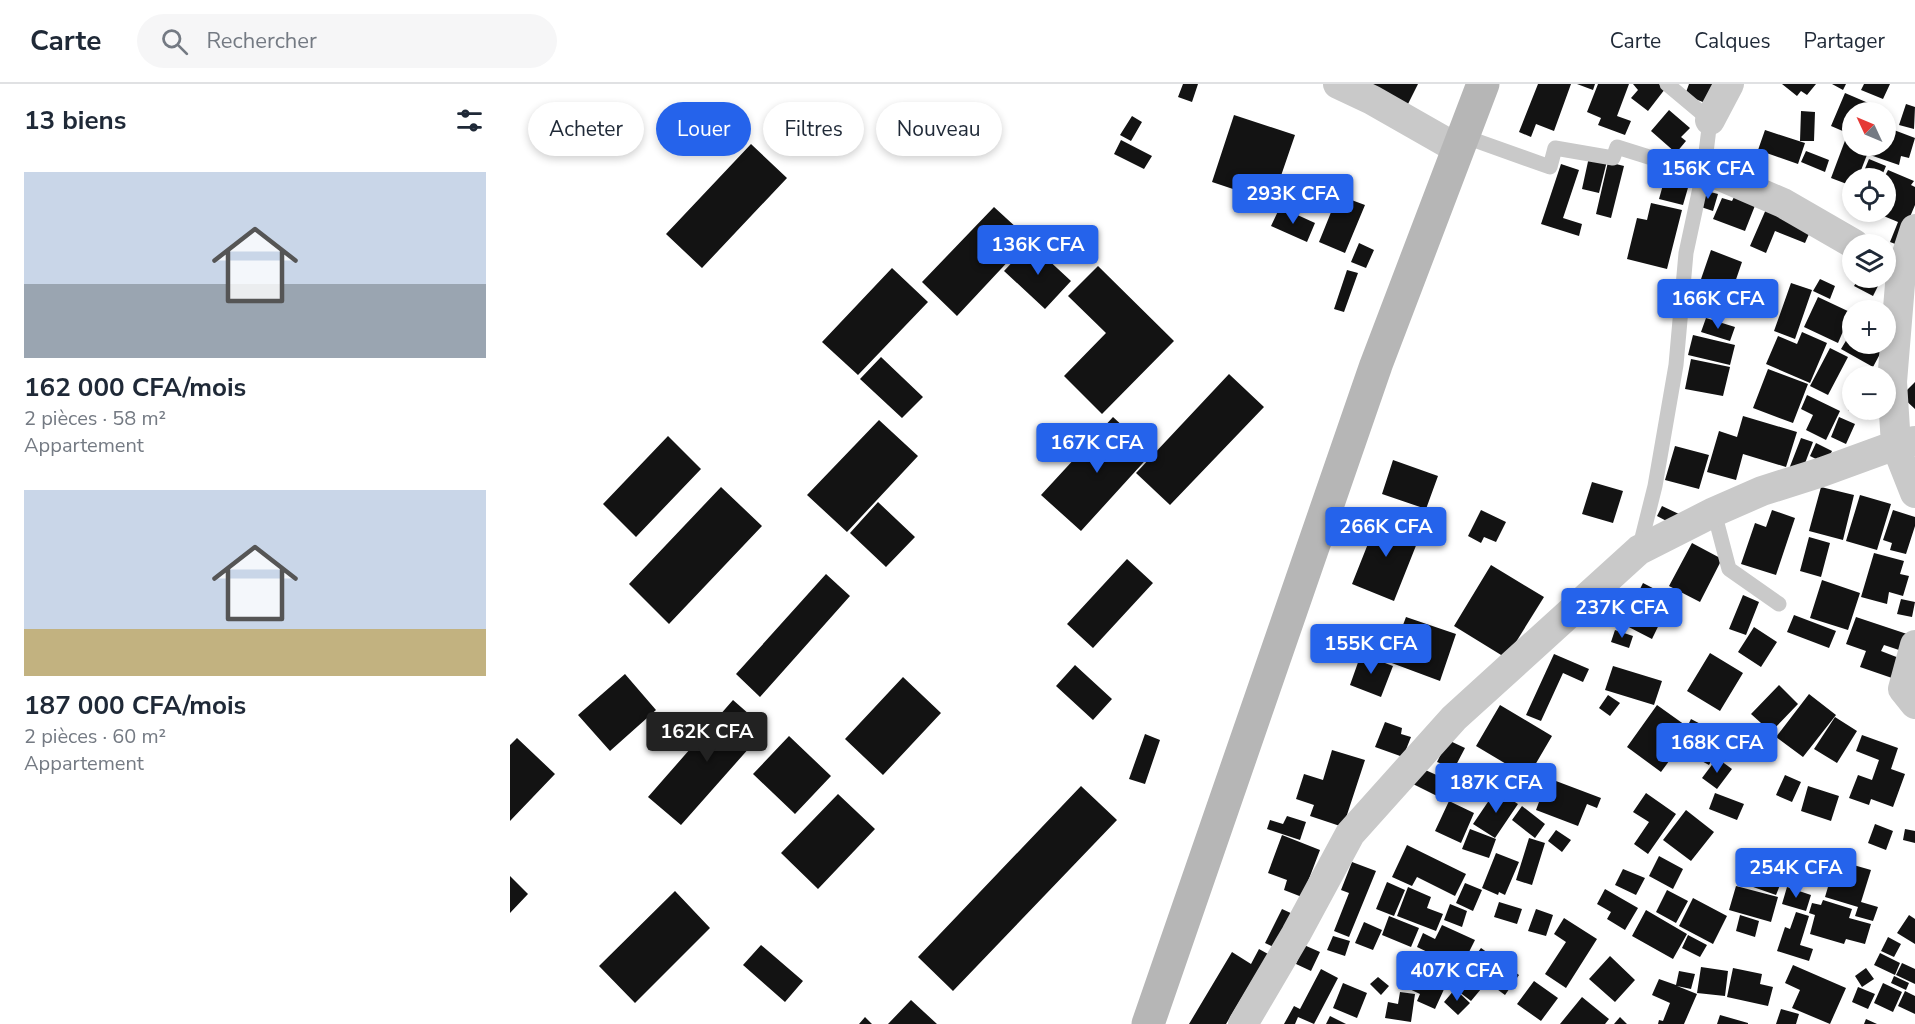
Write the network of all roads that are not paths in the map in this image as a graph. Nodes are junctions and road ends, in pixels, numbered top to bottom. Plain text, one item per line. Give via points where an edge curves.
1 (1338, 84) edge
2 (1483, 84) edge
3 (1667, 84) edge
4 (1729, 84) edge
5 (1710, 120) junction
6 (1461, 143) junction
7 (1704, 169) junction
8 (1915, 229) edge
9 (1842, 237) edge
10 (1896, 263) edge
11 (1893, 288) edge
12 (1906, 443) edge
13 (1915, 493) edge
14 (1714, 512) junction
15 (1639, 550) junction
16 (1779, 604) dead end
17 (1915, 645) edge
18 (1915, 704) edge
19 (1148, 1024) edge
20 (1243, 1024) edge

1 - 6 street
2 - 6 street
3 - 5 lane
4 - 5 street
5 - 7 lane
6 - 7 lane via 1550,167 1555,148 1613,158 1617,147 1684,168
6 - 19 street via 1376,365
7 - 9 street via 1784,202
7 - 15 lane via 1686,253 1676,364 1655,486
8 - 10 street
11 - 12 street via 1893,382
12 - 13 street
12 - 14 street via 1762,491
14 - 15 street
14 - 16 lane via 1729,569
15 - 20 street via 1454,718 1350,834
17 - 18 street via 1904,689

